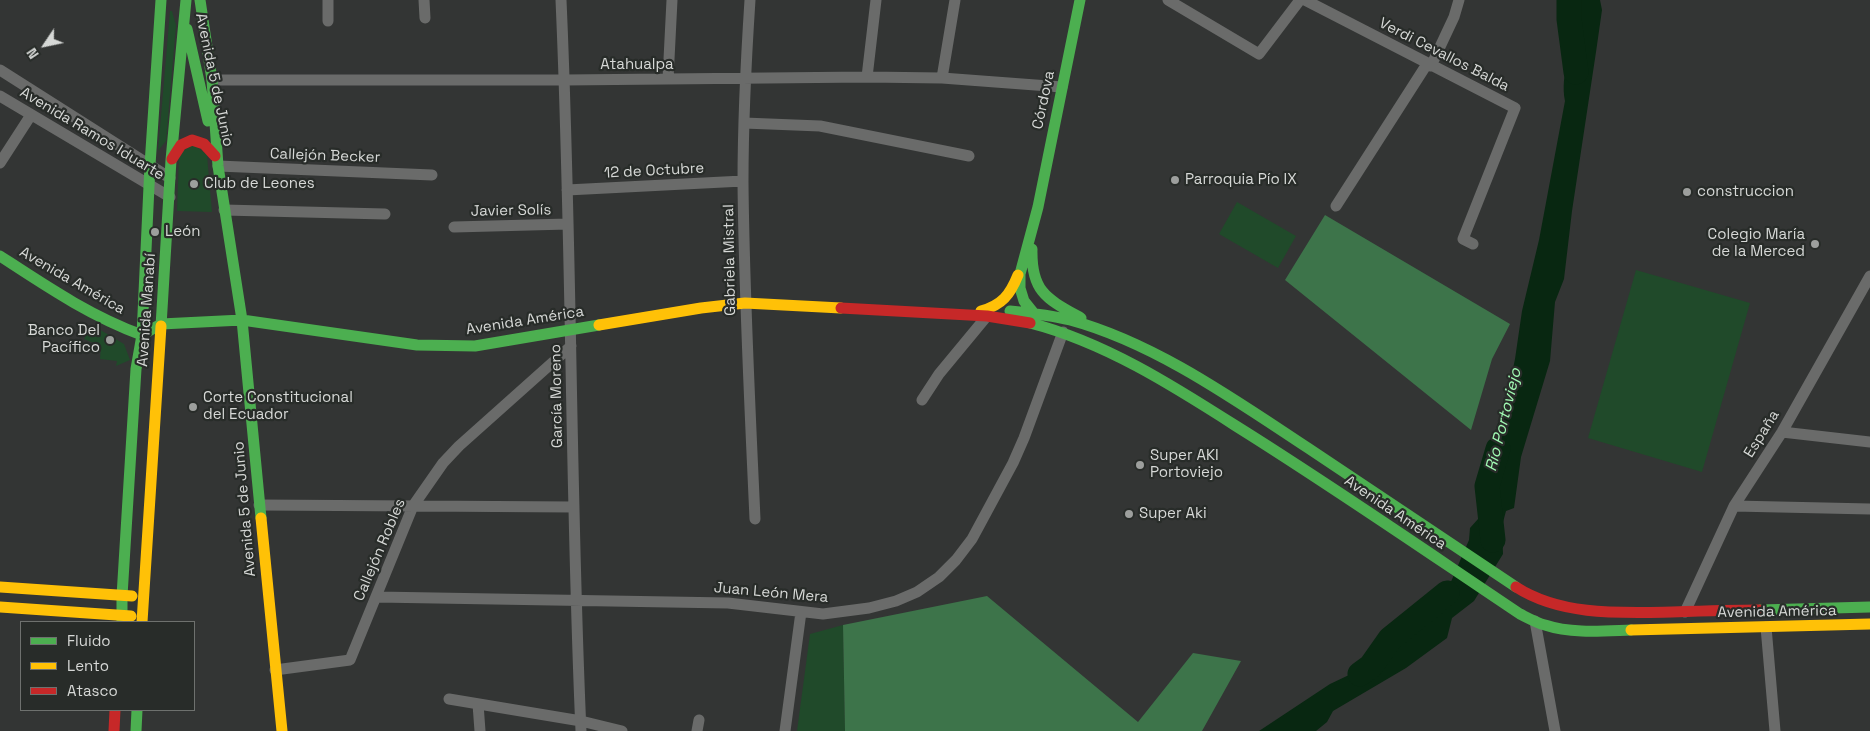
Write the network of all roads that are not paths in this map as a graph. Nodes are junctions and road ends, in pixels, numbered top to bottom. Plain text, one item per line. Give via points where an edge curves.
1 (161, 0) edge
2 (180, 0) edge
3 (186, 0) edge
4 (200, 0) edge
5 (328, 0) edge
6 (424, 0) edge
7 (561, 0) edge
8 (672, 0) edge
9 (750, 0) edge
10 (876, 0) edge
11 (955, 0) edge
12 (1080, 0) edge
13 (1168, 0) edge
14 (1300, 0) edge
15 (1305, 0) edge
16 (1459, 0) edge
17 (184, 15) junction
18 (425, 18) dead end
19 (328, 21) dead end
20 (1429, 65) junction
21 (0, 70) edge
22 (867, 77) junction
23 (942, 78) junction
24 (668, 79) junction
25 (745, 79) junction
26 (212, 80) junction
27 (565, 80) junction
28 (1062, 86) junction
29 (0, 96) edge
30 (31, 115) junction
31 (744, 123) junction
32 (969, 156) dead end
33 (171, 160) junction
34 (217, 161) junction
35 (0, 163) edge
36 (150, 165) junction
37 (432, 175) dead end
38 (170, 178) junction
39 (743, 182) junction
40 (149, 185) junction
41 (567, 190) junction
42 (170, 197) junction
43 (1336, 206) dead end
44 (1038, 207) junction
45 (224, 210) junction
46 (385, 214) dead end
47 (568, 224) junction
48 (454, 227) dead end
49 (1473, 244) dead end
50 (1026, 249) junction
51 (0, 256) edge
52 (1870, 276) edge
53 (746, 303) junction
54 (1032, 312) junction
55 (984, 314) junction
56 (242, 320) junction
57 (161, 324) junction
58 (572, 329) junction
59 (1063, 332) junction
60 (142, 335) junction
61 (1115, 336) junction
62 (571, 346) junction
63 (922, 400) dead end
64 (1782, 432) junction
65 (1870, 442) edge
66 (259, 505) junction
67 (413, 506) junction
68 (1734, 506) junction
69 (574, 507) junction
70 (1870, 509) edge
71 (754, 519) dead end
72 (0, 588) edge
73 (122, 596) junction
74 (143, 596) junction
75 (377, 597) junction
76 (576, 600) junction
77 (0, 607) edge
78 (1870, 608) edge
79 (801, 612) junction
80 (1685, 612) junction
81 (122, 619) edge
82 (142, 619) edge
83 (1535, 621) junction
84 (1870, 624) edge
85 (1766, 627) junction
86 (275, 670) junction
87 (448, 699) dead end
88 (478, 704) junction
89 (115, 711) edge
90 (137, 711) edge
91 (581, 726) edge
92 (279, 730) edge
93 (114, 731) edge
94 (136, 731) edge
95 (480, 731) edge
96 (622, 731) edge
97 (785, 731) edge
98 (1555, 731) edge
99 (1775, 731) edge

1 - 36 street, Avenida Manabí
2 - 17 street, Avenida 5 de Junio
3 - 17 street, Avenida Manabí
4 - 26 street, Avenida 5 de Junio
5 - 19 street
6 - 18 street
7 - 27 street, García Moreno
8 - 24 street
9 - 25 street, Gabriela Mistral
10 - 22 street
11 - 23 street
12 - 28 street, Córdova
13 - 14 street via 1260,54
15 - 20 street, Verdi Cevallos Balda
16 - 20 street via 1454,17
17 - 33 street, Avenida Manabí
17 - 34 street, Avenida 5 de Junio
20 - 43 street
20 - 49 street, Verdi Cevallos Balda via 1515,108 1463,239
21 - 36 street, Avenida Ramos Iduarte
22 - 23 street, Atahualpa
22 - 25 street, Atahualpa
23 - 28 street, Atahualpa
24 - 25 street, Atahualpa
24 - 27 street, Atahualpa
25 - 31 street, Gabriela Mistral
26 - 27 street, Atahualpa
26 - 34 street, Avenida 5 de Junio
27 - 41 street, García Moreno
28 - 44 street, Córdova
29 - 30 street, Avenida Ramos Iduarte
30 - 35 street
30 - 40 street, Avenida Ramos Iduarte
31 - 32 street via 820,126
31 - 39 street, Gabriela Mistral
33 - 34 street via 178,147 194,140 208,146
33 - 38 street, Avenida Manabí
34 - 37 street, Callejón Becker
34 - 45 street, Avenida 5 de Junio
36 - 38 street, Avenida Ramos Iduarte
36 - 40 street, Avenida Manabí
38 - 42 street, Avenida Manabí
39 - 41 street, 12 de Octubre
39 - 53 street, Gabriela Mistral
40 - 42 street, Avenida Ramos Iduarte
40 - 60 street, Avenida Manabí
41 - 47 street, García Moreno
42 - 57 street, Avenida Manabí
44 - 50 street, Córdova
44 - 61 street, Córdova via 1032,260 1033,275 1040,291
45 - 46 street
45 - 56 street, Avenida 5 de Junio
47 - 48 street, Javier Solís
47 - 58 street, García Moreno
50 - 54 street, Córdova via 1020,288 1024,302
50 - 55 street via 1010,294
51 - 60 street, Avenida América via 88,311
52 - 64 street, España
53 - 55 street, Avenida América
53 - 58 street, Avenida América
53 - 71 street, Gabriela Mistral
54 - 55 street, Avenida América
54 - 59 street, Córdova
54 - 61 street, Avenida América via 1076,321
55 - 59 street, Avenida América
55 - 63 street
56 - 57 street, Avenida América
56 - 58 street, Avenida América via 437,347 498,343
56 - 66 street, Avenida 5 de Junio
57 - 60 street, Avenida América
57 - 74 street, Avenida Manabí
58 - 62 street, García Moreno
59 - 79 street, Juan León Mera via 1013,463 972,539 956,560 928,585 896,601 844,612
59 - 83 street, Avenida América via 1187,395
60 - 73 street, Avenida Manabí via 136,369
61 - 80 street, Avenida América via 1200,380 1527,594 1552,604 1591,611
62 - 67 street, Callejón Robles via 458,446 442,463
62 - 69 street, García Moreno
64 - 65 street
64 - 68 street, España
66 - 67 street
66 - 86 street, Avenida 5 de Junio
67 - 69 street
67 - 75 street, Callejón Robles
68 - 70 street
68 - 80 street, España
69 - 76 street, García Moreno
72 - 73 street
73 - 74 street
73 - 81 street, Avenida Manabí
74 - 82 street, Avenida Manabí
75 - 76 street, Juan León Mera
75 - 86 street, Callejón Robles via 350,660
76 - 79 street, Juan León Mera via 728,603
76 - 91 street, García Moreno
77 - 81 street
78 - 80 street, Avenida América
79 - 97 street
81 - 82 street
83 - 85 street, Avenida América via 1557,628 1587,631
83 - 98 street
84 - 85 street, Avenida América
85 - 99 street
86 - 92 street, Avenida 5 de Junio
87 - 88 street
88 - 91 street
88 - 95 street
89 - 93 street
90 - 94 street
91 - 96 street

